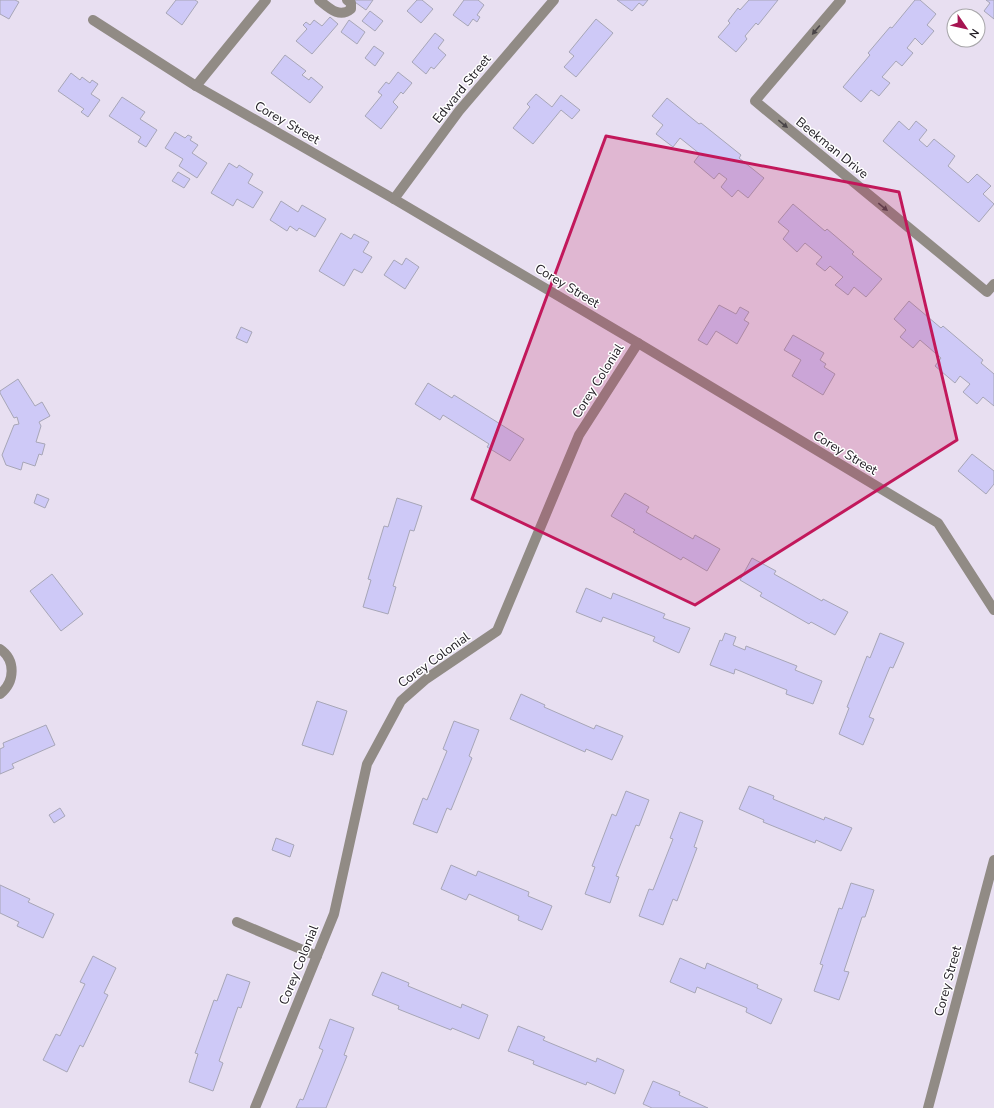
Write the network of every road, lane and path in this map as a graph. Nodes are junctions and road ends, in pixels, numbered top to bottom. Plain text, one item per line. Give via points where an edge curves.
1 (266, 0) edge
2 (319, 0) edge
3 (347, 0) edge
4 (554, 0) edge
5 (841, 0) edge
6 (93, 20) dead end
7 (196, 86) junction
8 (394, 199) junction
9 (994, 284) edge
10 (638, 343) junction
11 (994, 610) edge
12 (0, 649) edge
13 (0, 694) edge
14 (994, 860) edge
15 (237, 922) dead end
16 (317, 956) junction
17 (255, 1108) edge
18 (928, 1108) edge

1 - 7 street
2 - 3 street via 333,12 340,14 351,9
4 - 8 street, Edward Street via 459,111
5 -> 9 street, Beekman Drive via 755,101 987,292
6 - 7 street, Corey Street
7 - 8 street, Corey Street
8 - 10 street, Corey Street
10 - 11 street, Corey Street via 938,524
10 - 16 street, Corey Colonial via 579,435 497,631 426,679 401,701 367,764 334,914
12 - 13 street via 10,661 12,668 9,684
14 - 18 street, Corey Street
15 - 16 street
16 - 17 street, Corey Colonial

